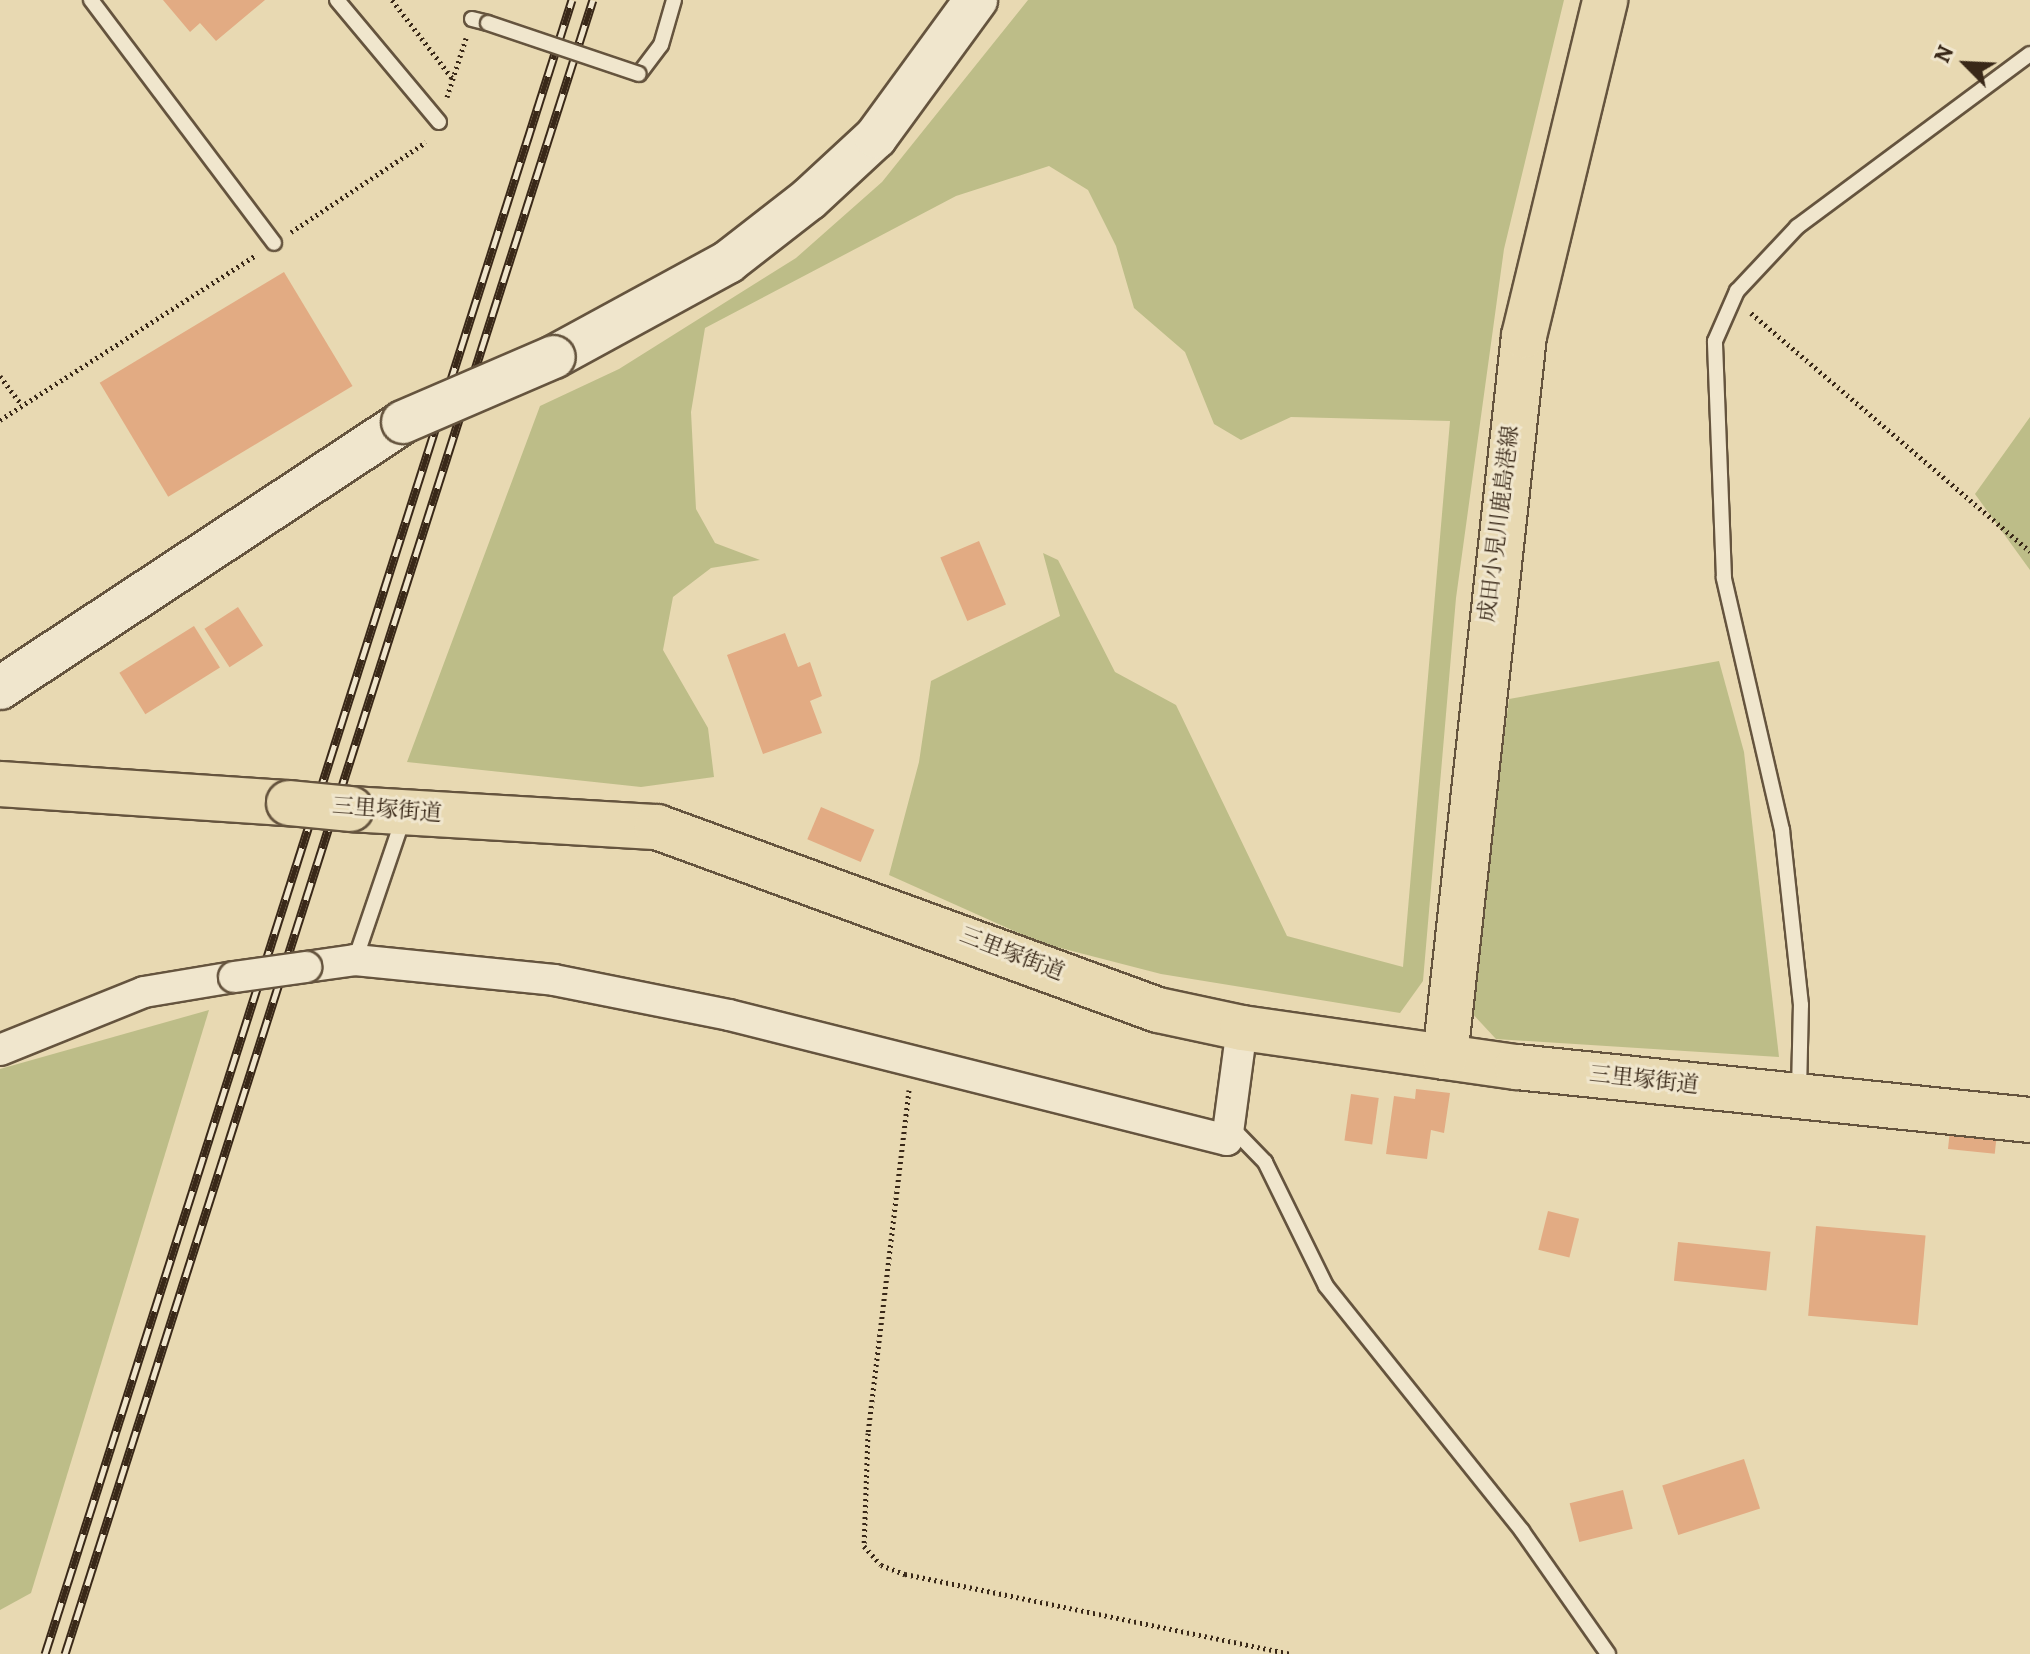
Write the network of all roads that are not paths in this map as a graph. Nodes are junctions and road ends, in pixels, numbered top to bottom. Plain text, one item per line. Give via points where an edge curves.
1 (91, 0) edge
2 (337, 0) edge
3 (674, 0) edge
4 (976, 0) edge
5 (1605, 0) edge
6 (472, 19) dead end
7 (2030, 54) edge
8 (439, 122) dead end
9 (274, 243) dead end
10 (0, 688) edge
11 (0, 784) edge
12 (406, 811) junction
13 (355, 960) junction
14 (1242, 1028) junction
15 (0, 1050) edge
16 (1445, 1057) junction
17 (1799, 1095) junction
18 (2030, 1120) edge
19 (1230, 1126) junction
20 (1608, 1654) edge

1 - 9 lane
2 - 8 lane
3 - 6 lane, bridge via 661,45 639,74
4 - 10 street, bridge via 876,137 809,199 728,262 554,357 403,422
5 - 16 main road, 成田小見川鹿島港線 via 1524,336
7 - 17 lane via 1818,209 1727,307 1715,341 1723,565 1782,830 1801,1005
11 - 12 main road, 三里塚街道, bridge
12 - 13 lane
12 - 14 main road, 三里塚街道 via 657,827 1158,1010
13 - 15 street, bridge via 144,992
13 - 19 street via 554,980 913,1061 1227,1140
14 - 16 main road, 三里塚街道
14 - 19 street
16 - 17 main road, 三里塚街道
17 - 18 main road, 三里塚街道
19 - 20 lane via 1265,1162 1326,1286 1522,1531

